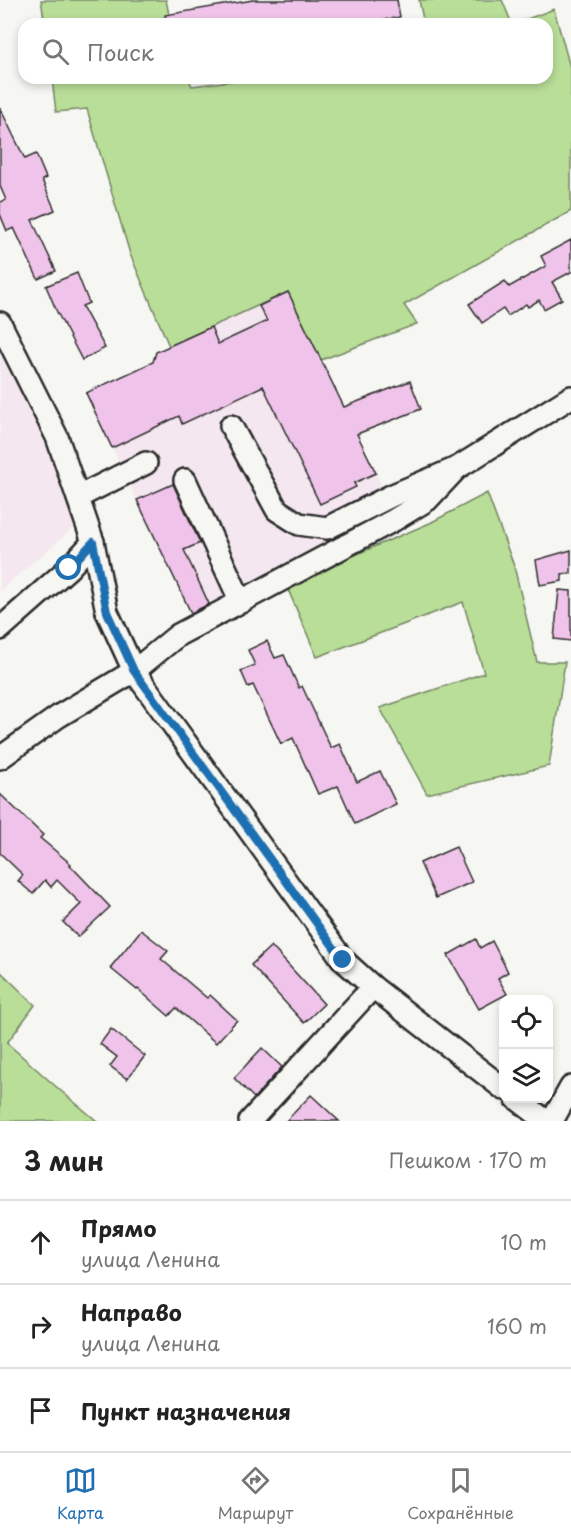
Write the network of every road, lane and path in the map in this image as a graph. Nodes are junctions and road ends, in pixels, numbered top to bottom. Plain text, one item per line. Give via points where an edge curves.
1 (0, 323) edge
2 (571, 397) edge
3 (231, 426) dead end
4 (146, 463) dead end
5 (457, 468) junction
6 (185, 480) dead end
7 (78, 497) junction
8 (93, 542) junction
9 (241, 602) junction
10 (0, 629) edge
11 (134, 671) junction
12 (0, 758) edge
13 (373, 987) junction
14 (499, 1085) edge
15 (571, 1087) edge
16 (523, 1103) edge
17 (250, 1121) edge
18 (546, 1121) edge
19 (552, 1121) edge

1 - 7 street via 57,437
2 - 5 street
3 - 5 street via 277,510 299,524 327,528
4 - 7 street
5 - 9 street via 427,500 403,515
6 - 9 street
7 - 8 street
8 - 10 street
8 - 11 street via 107,612
9 - 11 street via 178,635
11 - 12 street via 59,716
11 - 13 street via 343,960
13 - 14 street
13 - 17 street
15 - 19 street
16 - 18 street

